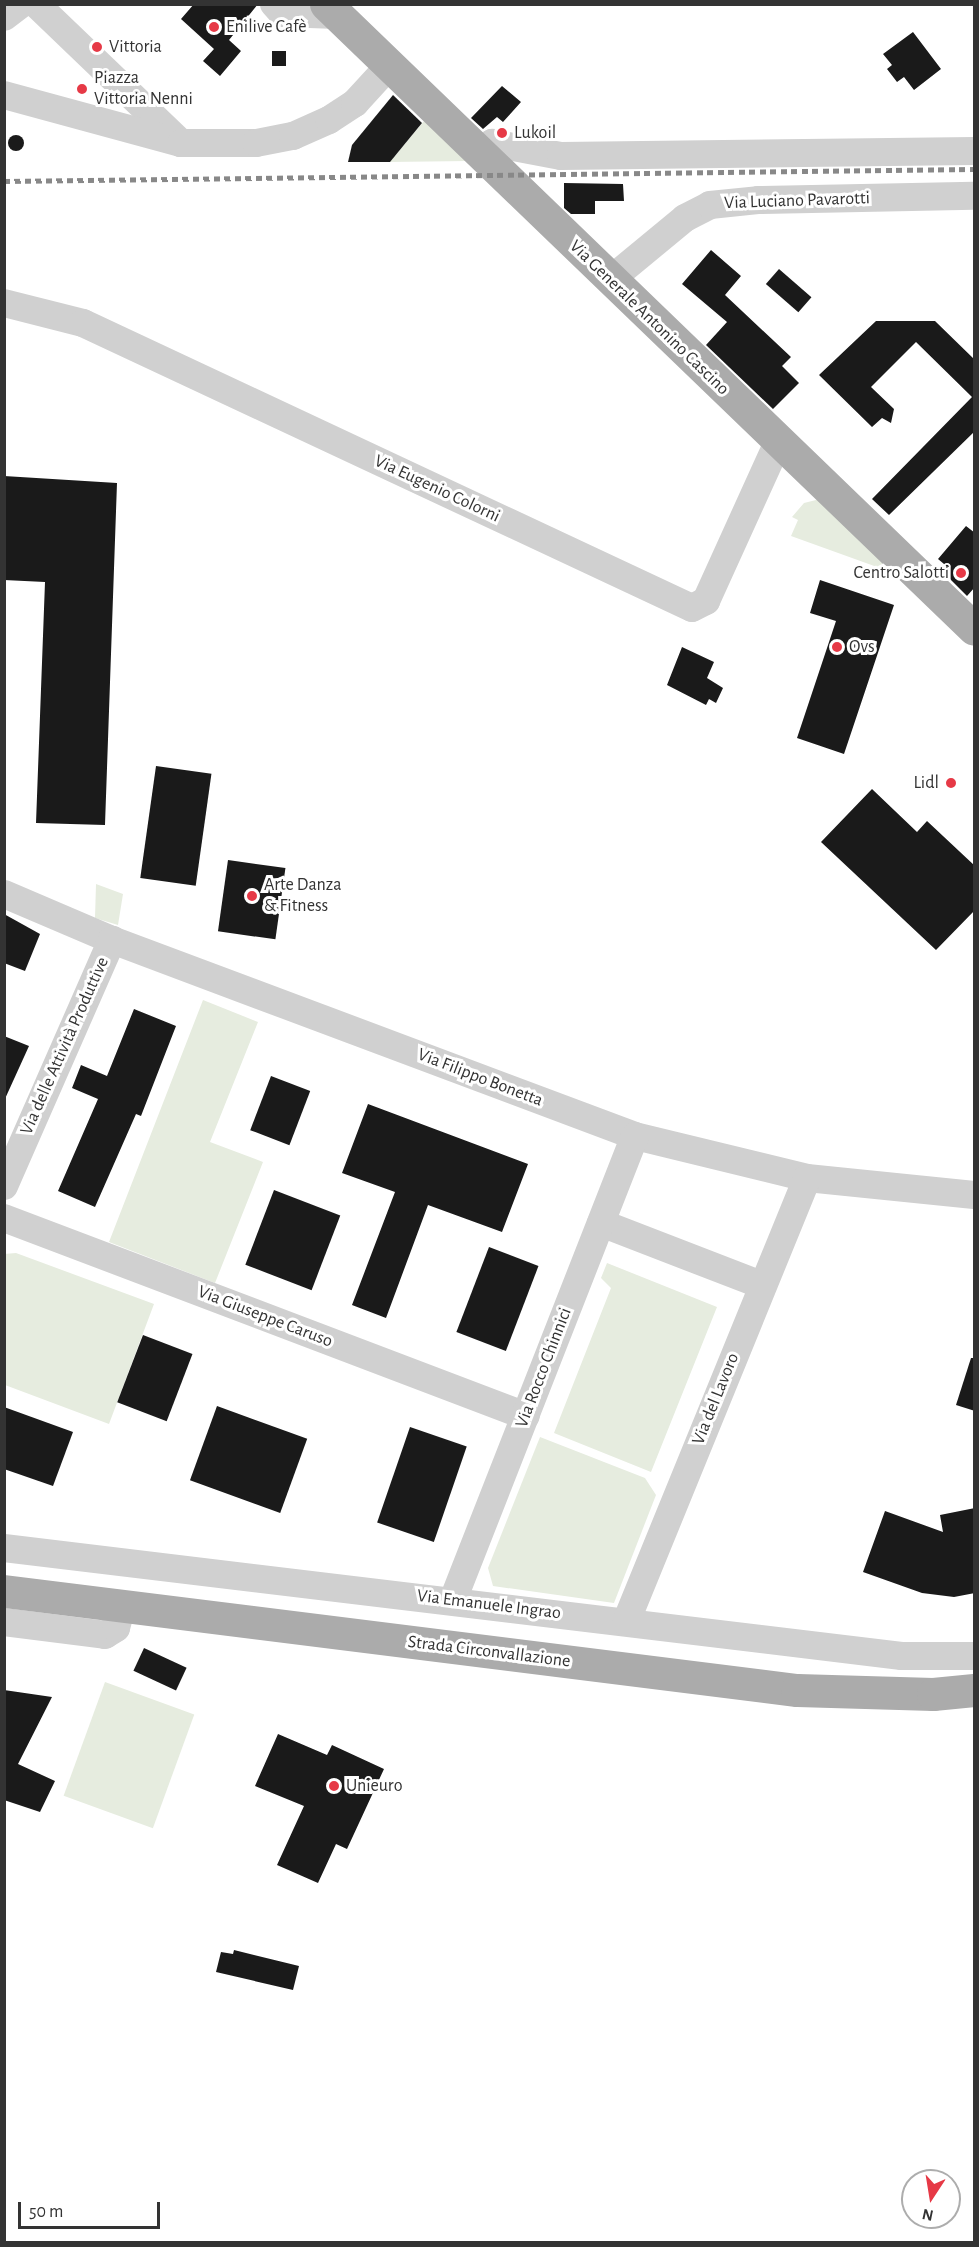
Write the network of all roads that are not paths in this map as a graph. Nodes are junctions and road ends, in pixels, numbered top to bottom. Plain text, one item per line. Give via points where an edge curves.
1 (21, 4) edge
2 (36, 4) edge
3 (274, 4) edge
4 (331, 10) edge
5 (4, 17) edge
6 (388, 67) junction
7 (4, 95) edge
8 (181, 143) junction
9 (975, 151) edge
10 (478, 152) junction
11 (975, 196) edge
12 (610, 280) junction
13 (4, 303) edge
14 (778, 442) junction
15 (975, 629) edge
16 (4, 894) edge
17 (112, 940) junction
18 (634, 1136) junction
19 (807, 1178) junction
20 (4, 1186) edge
21 (975, 1195) edge
22 (4, 1218) edge
23 (601, 1223) junction
24 (762, 1285) junction
25 (526, 1416) junction
26 (4, 1548) edge
27 (4, 1591) edge
28 (453, 1600) junction
29 (122, 1605) junction
30 (4, 1622) edge
31 (626, 1622) junction
32 (975, 1656) edge
33 (975, 1690) edge

1 - 5 street
2 - 8 street
3 - 4 street via 282,13
4 - 6 main road, Via Generale Antonino Cascino
6 - 8 street via 355,103 293,136 256,143
6 - 10 main road, Via Generale Antonino Cascino
7 - 8 street
9 - 10 street via 561,156 492,143
10 - 12 main road, Via Generale Antonino Cascino
11 - 12 street, Via Luciano Pavarotti via 758,200 710,205 684,218
12 - 14 main road, Via Generale Antonino Cascino
13 - 14 street, Via Eugenio Colorni via 83,323 692,608 706,601
14 - 15 main road, Via Generale Antonino Cascino
16 - 17 street, Via Filippo Bonetta
17 - 18 street, Via Filippo Bonetta
17 - 20 street, Via delle Attività Produttive
18 - 19 street, Via Filippo Bonetta
18 - 23 street, Via Rocco Chinnici
19 - 21 street, Via Filippo Bonetta
19 - 24 street, Via del Lavoro
22 - 25 street, Via Giuseppe Caruso
23 - 24 street
23 - 25 street, Via Rocco Chinnici
24 - 31 street, Via del Lavoro
25 - 28 street, Via Rocco Chinnici
26 - 28 street, Via Emanuele Ingrao
27 - 29 main road, Strada Circonvallazione
28 - 31 street, Via Emanuele Ingrao
29 - 30 street via 116,1628 105,1635
29 - 33 main road, Strada Circonvallazione via 797,1690 910,1694
31 - 32 street, Via Emanuele Ingrao via 902,1656

